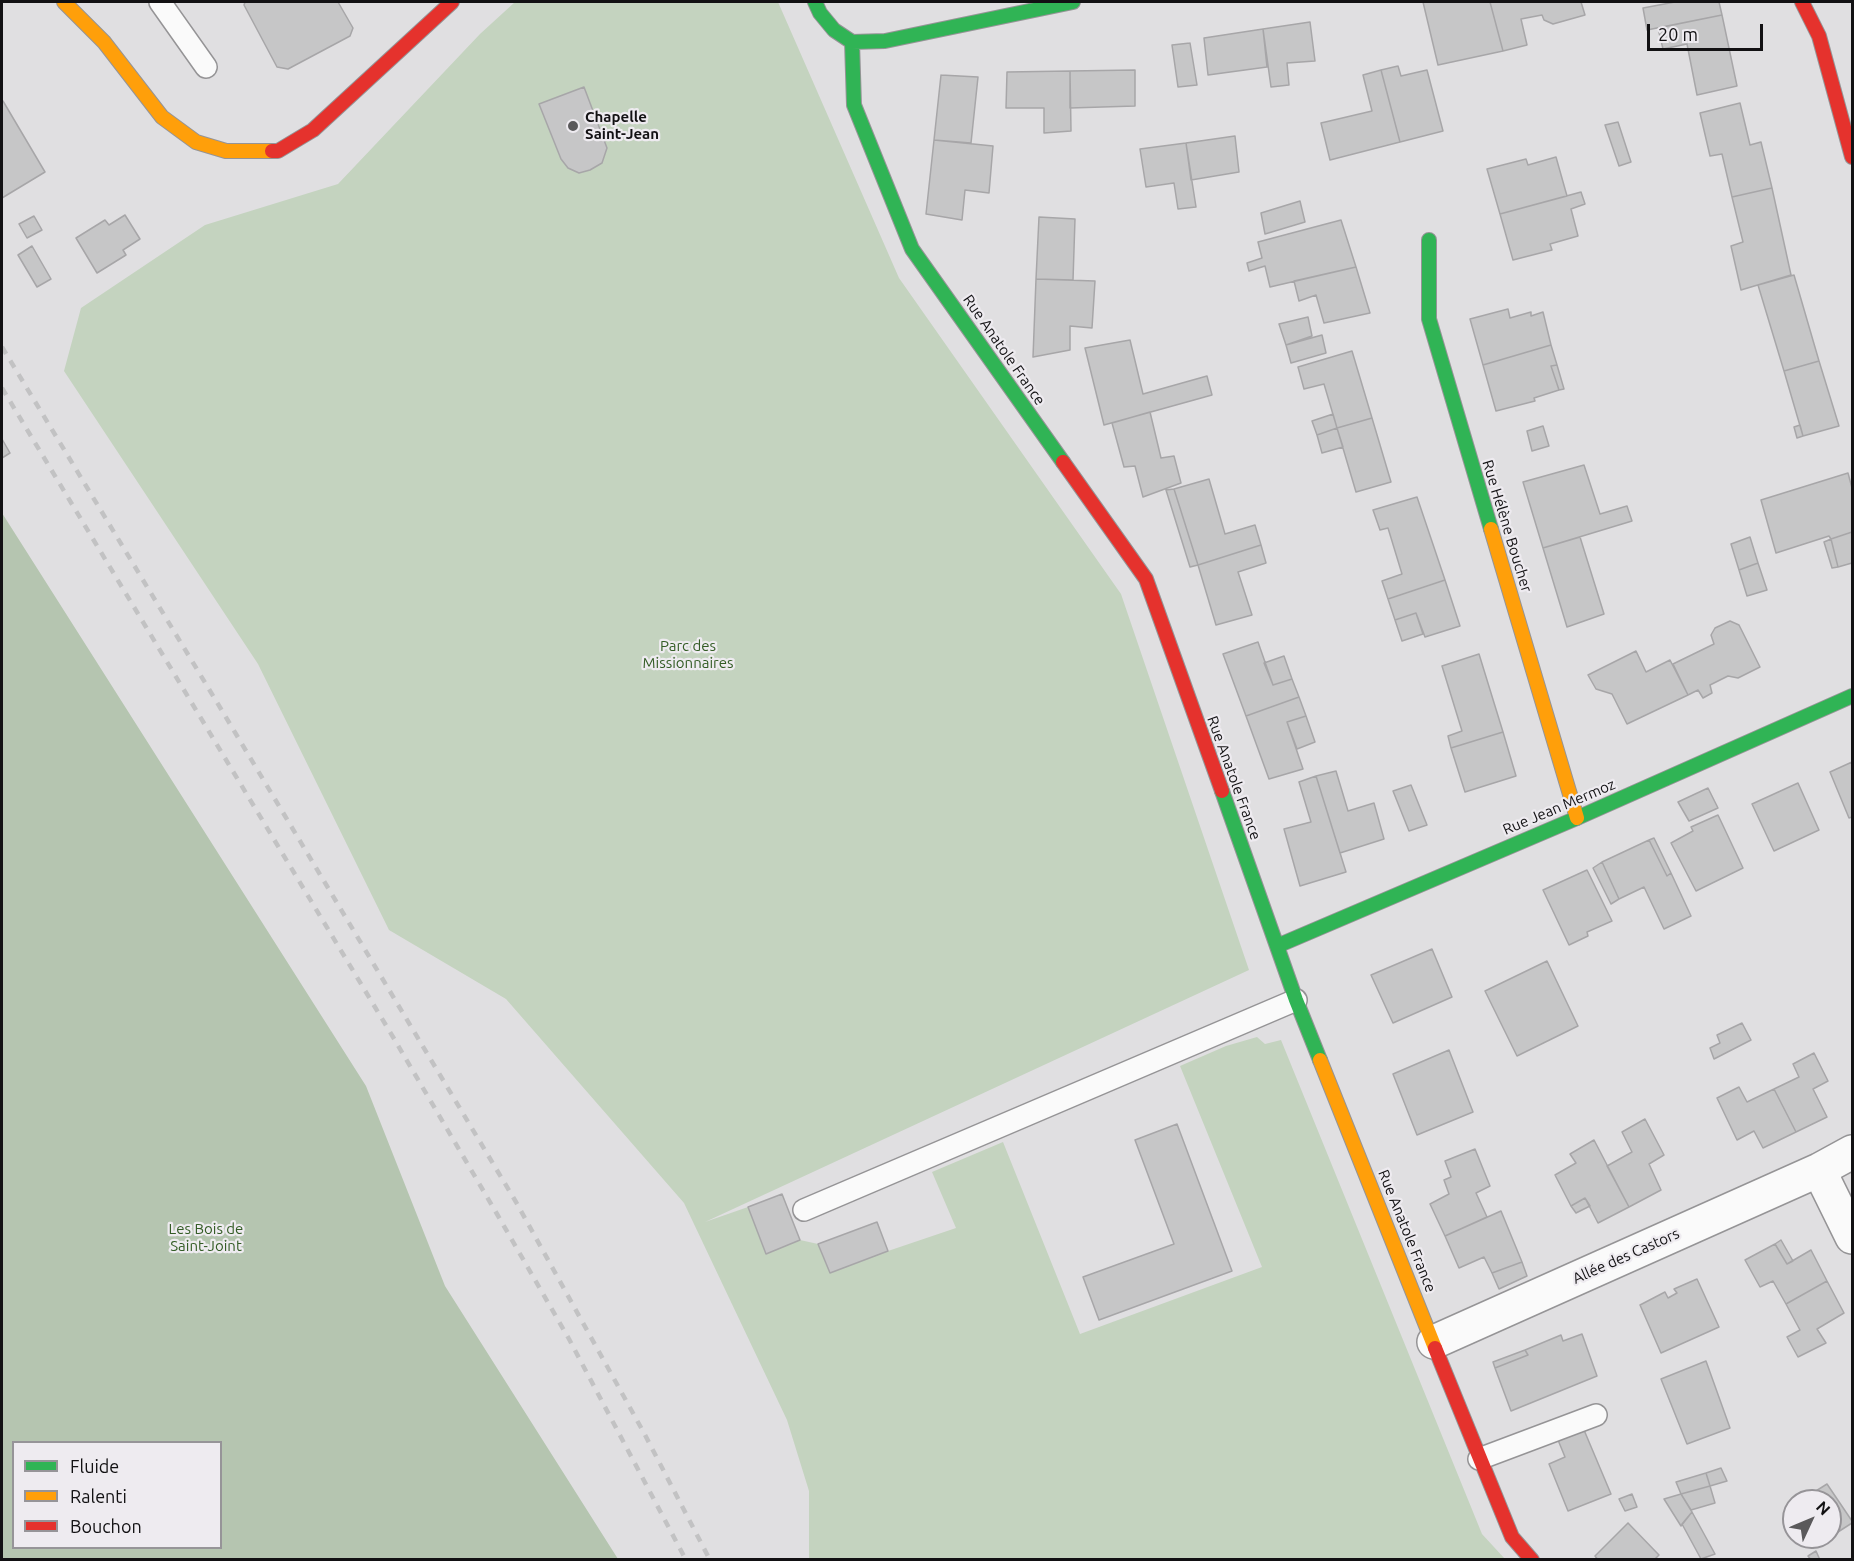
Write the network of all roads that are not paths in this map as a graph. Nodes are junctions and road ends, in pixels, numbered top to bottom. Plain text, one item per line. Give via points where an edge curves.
1 (64, 2) edge
2 (160, 2) edge
3 (452, 2) edge
4 (815, 2) edge
5 (1073, 2) edge
6 (1802, 2) edge
7 (1819, 2) edge
8 (1819, 36) junction
9 (852, 42) junction
10 (206, 67) dead end
11 (1852, 157) edge
12 (1429, 240) dead end
13 (1852, 696) edge
14 (1577, 818) junction
15 (1277, 946) junction
16 (1296, 1000) junction
17 (1852, 1152) edge
18 (1819, 1170) junction
19 (804, 1210) dead end
20 (1852, 1237) edge
21 (1434, 1342) junction
22 (1596, 1415) dead end
23 (1479, 1459) junction
24 (1532, 1560) edge

1 - 3 street via 104,42 162,117 196,142 226,151 278,151 313,130
2 - 10 lane
4 - 9 street via 834,30
5 - 9 street via 885,41
6 - 8 street
7 - 8 street
8 - 11 street
9 - 15 street, Rue Anatole France via 854,105 912,249 1146,579
12 - 14 street, Rue Hélène Boucher via 1429,319
13 - 14 street, Rue Jean Mermoz
14 - 15 street, Rue Jean Mermoz
15 - 16 street, Rue Anatole France
16 - 19 lane
16 - 21 street, Rue Anatole France
17 - 18 street, Allée des Castors
18 - 20 street
18 - 21 street, Allée des Castors
21 - 23 street, Rue Anatole France
22 - 23 lane
23 - 24 street, Rue Anatole France via 1512,1537

